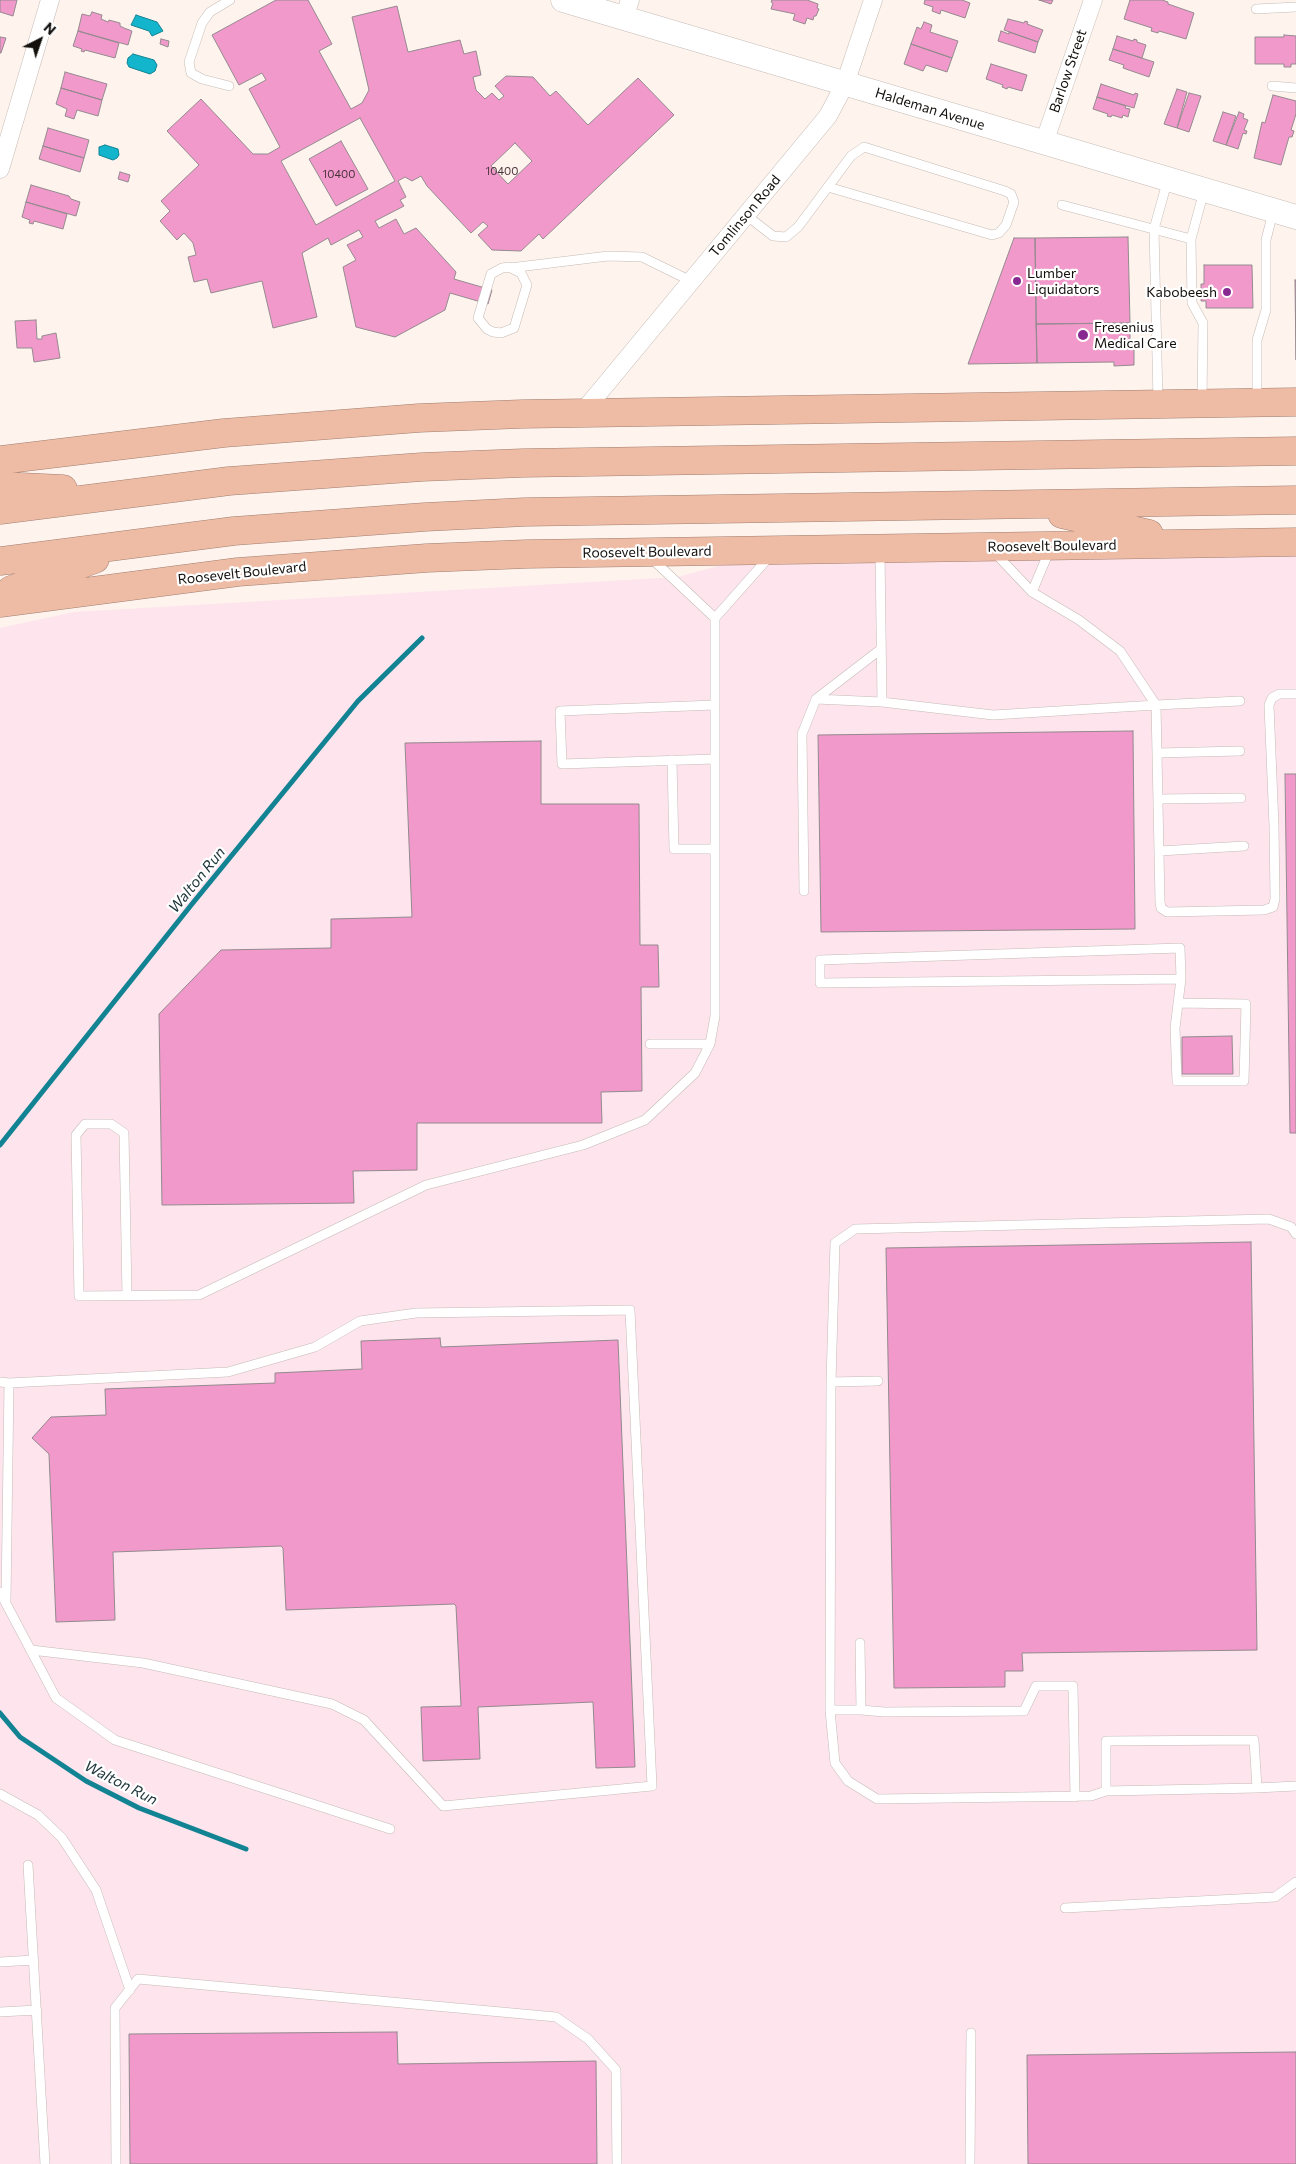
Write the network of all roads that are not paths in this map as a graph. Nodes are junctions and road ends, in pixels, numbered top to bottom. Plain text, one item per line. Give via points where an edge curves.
1 (50, 0) edge
2 (230, 0) edge
3 (563, 0) edge
4 (873, 0) edge
5 (1092, 0) edge
6 (1296, 7) edge
7 (627, 9) edge
8 (1256, 9) dead end
9 (845, 84) junction
10 (229, 86) dead end
11 (1272, 86) dead end
12 (1296, 88) edge
13 (1044, 143) junction
14 (0, 168) edge
15 (1168, 179) junction
16 (828, 187) junction
17 (1204, 190) junction
18 (1062, 205) dead end
19 (1285, 214) edge
20 (746, 215) junction
21 (1154, 229) junction
22 (1191, 239) junction
23 (510, 268) junction
24 (691, 281) junction
25 (1257, 402) junction
26 (1296, 402) edge
27 (1202, 403) junction
28 (1158, 404) junction
29 (582, 413) junction
30 (1296, 451) edge
31 (0, 460) edge
32 (0, 486) edge
33 (134, 492) junction
34 (1296, 500) edge
35 (1022, 504) junction
36 (0, 510) edge
37 (140, 542) junction
38 (1296, 542) edge
39 (1190, 544) junction
40 (1052, 546) junction
41 (988, 547) junction
42 (880, 548) junction
43 (776, 550) junction
44 (645, 552) junction
45 (0, 560) edge
46 (1032, 592) junction
47 (0, 594) edge
48 (0, 603) edge
49 (715, 618) junction
50 (881, 649) junction
51 (1296, 694) edge
52 (816, 699) junction
53 (1240, 701) dead end
54 (882, 702) junction
55 (715, 705) junction
56 (1156, 705) junction
57 (1240, 751) dead end
58 (1158, 753) junction
59 (715, 759) junction
60 (672, 760) junction
61 (1241, 798) dead end
62 (1159, 800) junction
63 (1244, 846) dead end
64 (715, 849) junction
65 (1160, 851) junction
66 (804, 890) dead end
67 (1181, 979) junction
68 (1178, 1003) junction
69 (650, 1044) dead end
70 (710, 1044) junction
71 (1296, 1234) edge
72 (127, 1296) junction
73 (878, 1381) dead end
74 (831, 1382) junction
75 (4, 1383) edge
76 (0, 1592) edge
77 (6, 1603) junction
78 (860, 1643) dead end
79 (31, 1650) junction
80 (830, 1710) junction
81 (861, 1710) junction
82 (1296, 1786) edge
83 (1257, 1788) junction
84 (1106, 1791) junction
85 (0, 1794) edge
86 (1075, 1797) junction
87 (390, 1829) dead end
88 (28, 1865) dead end
89 (1296, 1882) edge
90 (1066, 1908) dead end
91 (34, 1960) junction
92 (0, 1962) edge
93 (130, 1990) junction
94 (37, 2010) junction
95 (0, 2012) edge
96 (971, 2033) dead end
97 (45, 2164) edge
98 (116, 2164) edge
99 (617, 2164) edge
100 (970, 2164) edge

1 - 14 street
2 - 10 lane via 210,12 202,23 189,62 190,73
3 - 7 main road, Haldeman Avenue
4 - 9 street, Tomlinson Road
5 - 13 street, Barlow Street
6 - 8 lane
7 - 9 main road, Haldeman Avenue
9 - 13 main road, Haldeman Avenue
9 - 20 street, Tomlinson Road via 828,116
11 - 12 lane
13 - 15 main road, Haldeman Avenue
15 - 17 main road, Haldeman Avenue
15 - 21 lane
16 - 16 lane via 992,235 1006,225 1014,202 1011,194 1005,191 864,147 851,156
16 - 20 lane via 798,227 786,237 773,236
17 - 19 main road, Haldeman Avenue
17 - 22 lane
18 - 21 lane
19 - 25 lane via 1266,240 1266,310 1257,340
20 - 24 street, Tomlinson Road
21 - 22 lane
21 - 28 lane
22 - 27 lane via 1192,303 1203,324
23 - 23 lane via 491,274 478,318 493,332 514,328 527,285 521,273
23 - 24 lane via 608,256 642,257
24 - 29 street, Tomlinson Road
25 - 26 highway
25 - 27 highway
27 - 28 highway
28 - 29 highway
29 - 31 highway via 320,424
30 - 33 highway via 524,463 324,473
32 - 33 highway
33 - 36 highway
34 - 35 highway
35 - 37 highway via 507,513 234,530
35 - 39 highway
37 - 45 highway
37 - 47 highway
38 - 39 highway, Roosevelt Boulevard
39 - 40 highway, Roosevelt Boulevard
40 - 41 highway, Roosevelt Boulevard
40 - 46 lane
41 - 42 highway, Roosevelt Boulevard
41 - 46 lane
42 - 43 highway, Roosevelt Boulevard
42 - 50 lane
43 - 44 highway, Roosevelt Boulevard
43 - 49 lane
44 - 48 highway, Roosevelt Boulevard via 517,554 331,564 238,572
44 - 49 lane
46 - 56 lane via 1079,620 1120,651
49 - 55 lane
50 - 52 lane
50 - 54 lane
51 - 65 lane via 1279,694 1269,705 1274,826 1273,907 1264,910 1167,912 1161,908 1160,902
52 - 54 lane
52 - 66 lane via 802,734
53 - 56 lane
54 - 56 lane via 993,715
55 - 59 lane
55 - 60 lane via 560,711 562,764
56 - 58 lane
57 - 58 lane
58 - 62 lane
59 - 60 lane
59 - 64 lane
60 - 64 lane via 674,849
61 - 62 lane
62 - 65 lane
63 - 65 lane
64 - 70 lane via 715,1016
67 - 67 lane via 1180,948 820,960 820,983
67 - 68 lane
68 - 68 lane via 1246,1004 1244,1081 1177,1081 1175,1028
69 - 70 lane
70 - 72 lane via 695,1072 645,1120 583,1145 426,1184 198,1295
71 - 74 lane via 1291,1227 1269,1218 855,1229 835,1243
72 - 72 lane via 78,1296 76,1135 85,1124 111,1124 124,1132
73 - 74 lane
74 - 80 lane
75 - 77 lane
75 - 79 lane via 228,1372 315,1347 360,1321 416,1313 630,1310 652,1786 444,1806 364,1720 332,1704 143,1663
76 - 77 lane
77 - 79 lane
78 - 81 lane
79 - 87 lane via 56,1698 115,1740
80 - 81 lane
80 - 86 lane via 835,1763 848,1781 876,1798
81 - 86 lane via 1024,1711 1036,1686 1073,1686
82 - 83 lane
83 - 84 lane
83 - 84 lane via 1254,1740 1106,1741
84 - 86 lane
85 - 93 lane via 38,1815 62,1838 96,1890
88 - 91 lane
89 - 90 lane via 1275,1897
91 - 92 lane
91 - 94 lane
93 - 98 lane via 115,2008
93 - 99 lane via 138,1979 556,2016 588,2039 616,2070
94 - 95 lane
94 - 97 lane
96 - 100 lane

